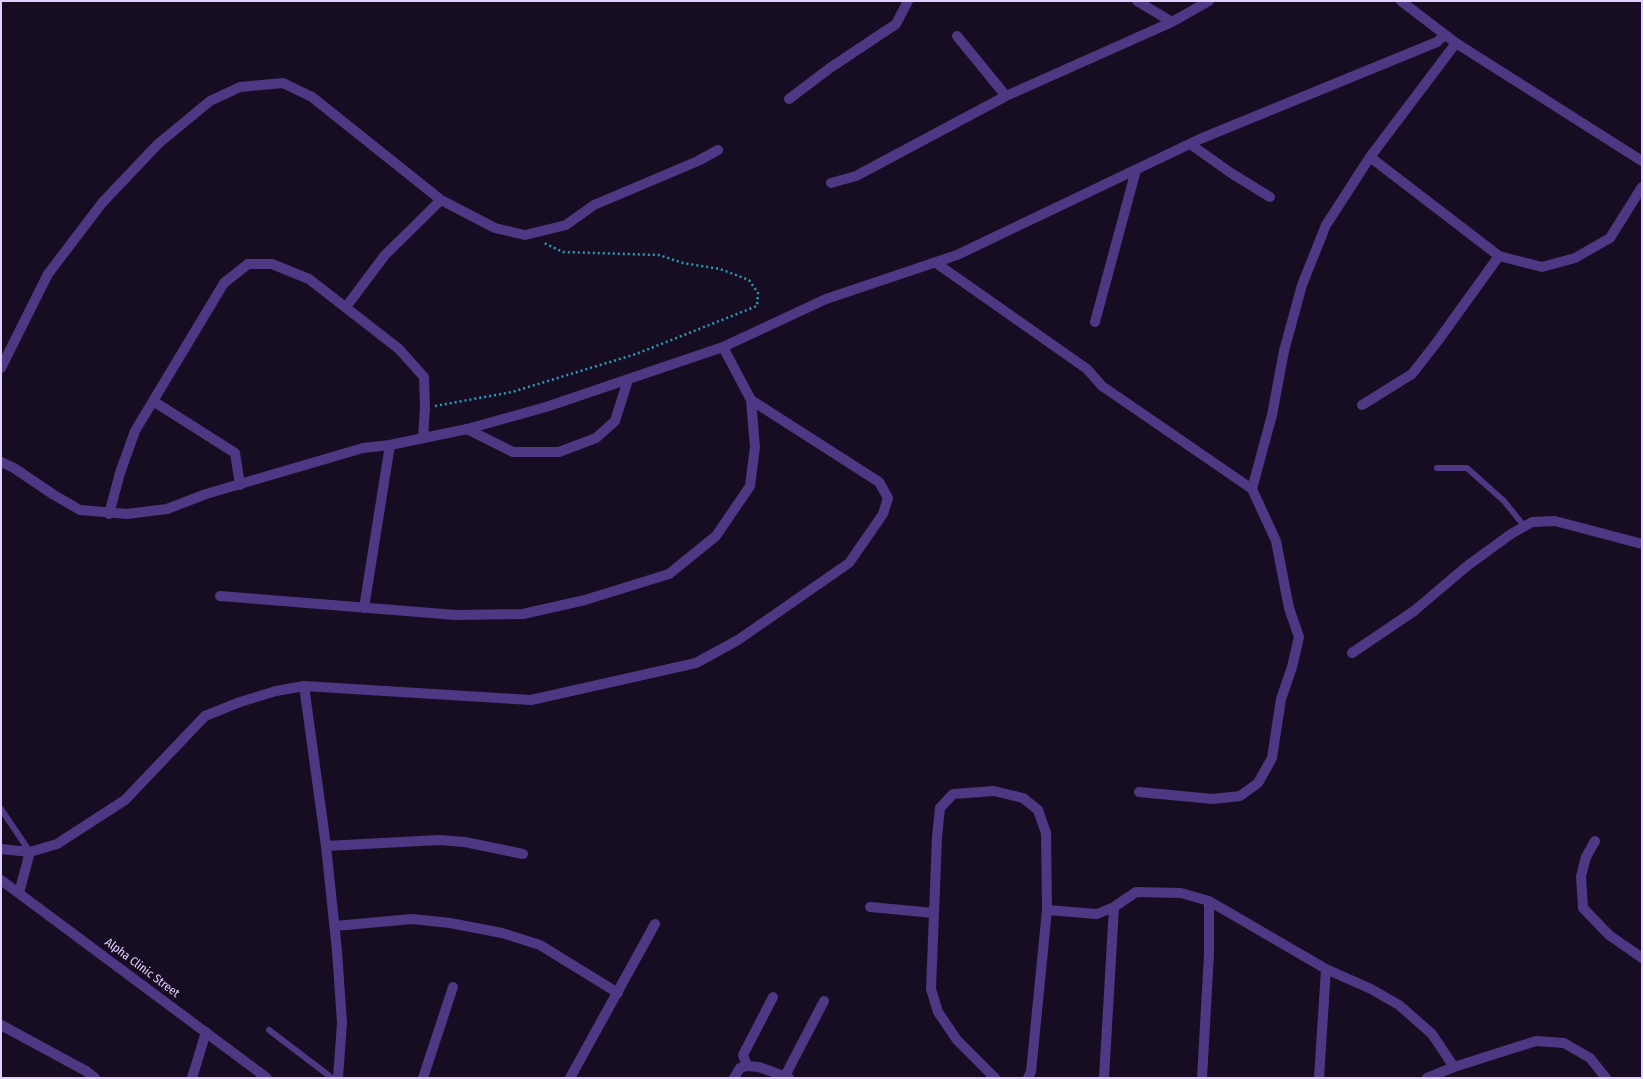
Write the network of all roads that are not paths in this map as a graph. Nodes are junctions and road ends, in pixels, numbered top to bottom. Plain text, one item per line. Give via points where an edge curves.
1 (908, 1) edge
2 (1137, 1) edge
3 (1209, 1) edge
4 (1401, 1) edge
5 (1172, 22) junction
6 (1445, 35) junction
7 (957, 36) dead end
8 (1456, 43) junction
9 (1006, 96) junction
10 (789, 99) dead end
11 (1190, 144) junction
12 (718, 150) dead end
13 (1370, 158) junction
14 (1642, 161) edge
15 (1136, 170) junction
16 (831, 183) dead end
17 (1642, 187) edge
18 (1270, 197) dead end
19 (441, 200) junction
20 (1499, 256) junction
21 (936, 263) junction
22 (346, 307) junction
23 (1095, 322) dead end
24 (723, 347) junction
25 (1, 368) edge
26 (628, 380) junction
27 (751, 400) junction
28 (153, 401) junction
29 (1362, 405) dead end
30 (467, 429) junction
31 (423, 438) junction
32 (390, 445) junction
33 (1, 462) edge
34 (1437, 468) dead end
35 (240, 485) junction
36 (1252, 490) junction
37 (108, 514) junction
38 (1524, 526) junction
39 (1642, 544) edge
40 (220, 596) dead end
41 (364, 608) junction
42 (1352, 653) dead end
43 (304, 686) junction
44 (1139, 792) dead end
45 (1, 809) edge
46 (1595, 841) dead end
47 (326, 846) junction
48 (1, 849) edge
49 (30, 852) junction
50 (523, 854) dead end
51 (1, 880) edge
52 (19, 893) junction
53 (1209, 901) junction
54 (870, 907) dead end
55 (1114, 907) junction
56 (1046, 910) junction
57 (934, 913) junction
58 (655, 924) dead end
59 (334, 926) junction
60 (1642, 958) edge
61 (1326, 968) junction
62 (453, 987) dead end
63 (618, 993) junction
64 (773, 997) dead end
65 (824, 1001) dead end
66 (1, 1024) edge
67 (269, 1030) dead end
68 (206, 1032) junction
69 (747, 1066) junction
70 (1454, 1067) junction
71 (787, 1077) edge
72 (95, 1078) edge
73 (192, 1078) edge
74 (267, 1078) edge
75 (332, 1078) edge
76 (338, 1078) edge
77 (422, 1078) edge
78 (570, 1078) edge
79 (734, 1078) edge
80 (995, 1078) edge
81 (1028, 1078) edge
82 (1104, 1078) edge
83 (1202, 1078) edge
84 (1319, 1078) edge
85 (1427, 1078) edge
86 (1606, 1078) edge

1 - 10 street via 896,24
2 - 5 street
3 - 5 street
4 - 6 street
5 - 9 street
6 - 8 street
6 - 11 street via 1437,42
7 - 9 street
8 - 13 street
8 - 14 street
9 - 16 street via 856,176
11 - 15 street
11 - 18 street via 1231,174
12 - 19 street via 594,205 566,225 538,233 525,235 495,228
13 - 20 street
13 - 36 street via 1326,225 1302,285
15 - 21 street
15 - 23 street
17 - 20 street via 1610,238 1575,258 1542,267
19 - 22 street via 385,255
19 - 25 street via 312,97 283,83 240,87 210,101 158,144 102,204 48,274
20 - 29 street via 1412,374
21 - 24 street via 826,299
21 - 36 street via 1086,369 1102,386
22 - 28 street via 309,279 272,264 248,264 224,283
22 - 31 street via 399,349 424,377 426,408
24 - 26 street
24 - 27 street
26 - 30 street via 546,408
26 - 30 street via 615,421 596,438 559,452 513,452
27 - 41 street via 755,447 750,486 716,536 669,574 585,600 523,614 456,615
27 - 43 street via 879,482 888,498 883,514 849,563 738,640 696,663 531,700
28 - 35 street via 235,454
28 - 37 street via 135,431
30 - 31 street
31 - 32 street
32 - 35 street via 363,448
32 - 41 street
33 - 37 street via 80,510
34 - 38 lane via 1467,468 1504,501
35 - 37 street via 167,509
36 - 44 street via 1276,541 1289,608 1300,637 1280,699 1272,758 1258,783 1240,796 1213,799
38 - 39 street via 1532,522 1555,521
38 - 42 street via 1467,566 1414,611
40 - 41 street
43 - 47 street
43 - 49 street via 268,693 205,716 125,800 57,844
45 - 49 lane
46 - 60 street via 1586,857 1581,876 1583,908 1609,935
47 - 50 street via 439,840 465,842
47 - 59 street
48 - 49 street
49 - 52 street
51 - 52 street, Alpha Clinic Street
52 - 68 street, Alpha Clinic Street
53 - 55 street via 1181,893 1136,892
53 - 61 street
53 - 83 street via 1209,962
54 - 57 street
55 - 56 street via 1097,914
55 - 82 street
56 - 57 street via 1046,833 1038,810 1023,798 994,791 953,794 940,808
56 - 81 street via 1031,1072
57 - 80 street via 931,989 938,1012 957,1040
58 - 63 street
59 - 63 street via 412,919 450,922 502,932 540,945
59 - 76 street via 342,1023
61 - 70 street via 1371,989 1399,1006 1432,1034
61 - 84 street
62 - 77 street
63 - 78 street
64 - 69 street via 743,1055
65 - 71 street
66 - 72 street via 86,1070
67 - 75 lane
68 - 73 street
68 - 74 street, Alpha Clinic Street
69 - 71 street via 759,1067
69 - 79 street via 740,1068
70 - 85 street
70 - 86 street via 1536,1041 1564,1043 1590,1058

